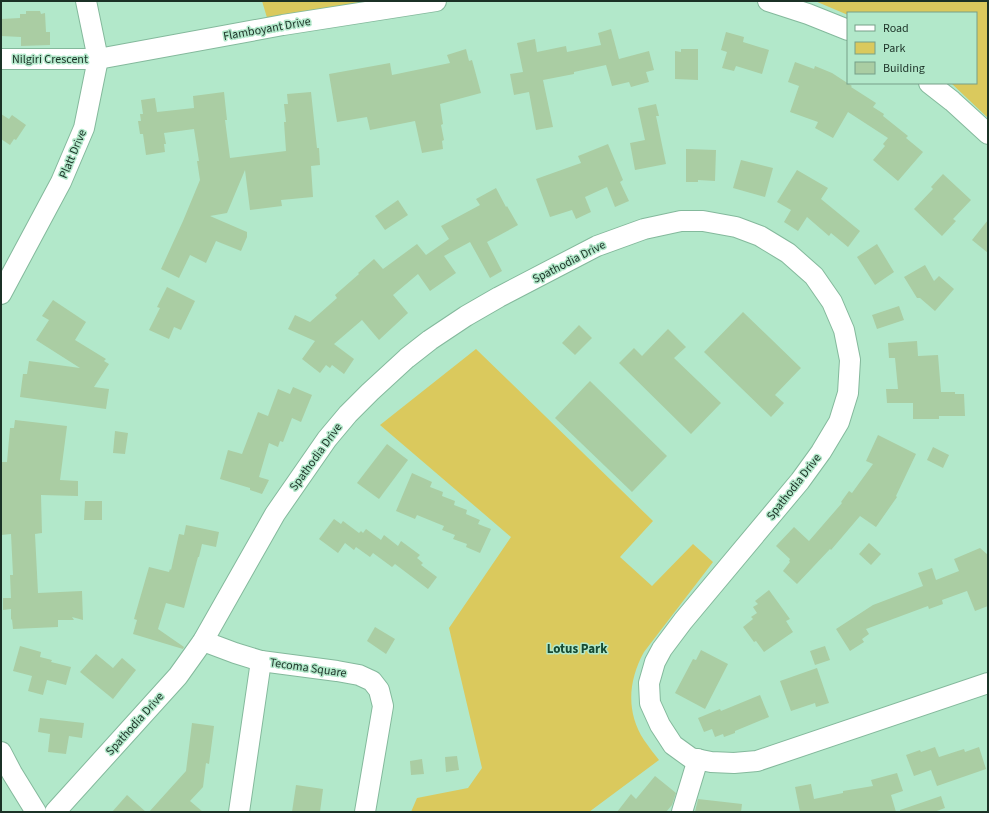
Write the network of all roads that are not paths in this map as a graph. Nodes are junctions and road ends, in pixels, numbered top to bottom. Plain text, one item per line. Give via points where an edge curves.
1 (86, 1) edge
2 (436, 1) edge
3 (768, 1) edge
4 (847, 30) edge
5 (1, 59) edge
6 (98, 59) junction
7 (930, 84) edge
8 (988, 134) edge
9 (1, 294) edge
10 (203, 641) junction
11 (261, 661) junction
12 (988, 683) edge
13 (1, 752) edge
14 (698, 760) junction
15 (36, 812) edge
16 (55, 812) edge
17 (239, 812) edge
18 (365, 812) edge
19 (682, 812) edge

1 - 6 street, Platt Drive
2 - 6 street, Flamboyant Drive via 283,25
3 - 4 street
5 - 6 street, Nilgiri Crescent
6 - 9 street, Platt Drive via 84,128 61,182
7 - 8 street
10 - 11 street
10 - 14 street, Spathodia Drive via 275,514 327,439 370,392 430,340 499,297 597,246 644,229 681,221 703,221 736,227 760,236 788,253 814,276 832,302 844,330 850,360 848,393 839,422 822,452 683,621 654,662 649,683 650,703 673,745
10 - 16 street, Spathodia Drive via 178,676
11 - 17 street, Tecoma Square
11 - 18 street, Tecoma Square via 359,675 372,681 379,690 383,706
12 - 14 street, Spathodia Drive via 757,761 734,763
13 - 15 street
14 - 19 street

